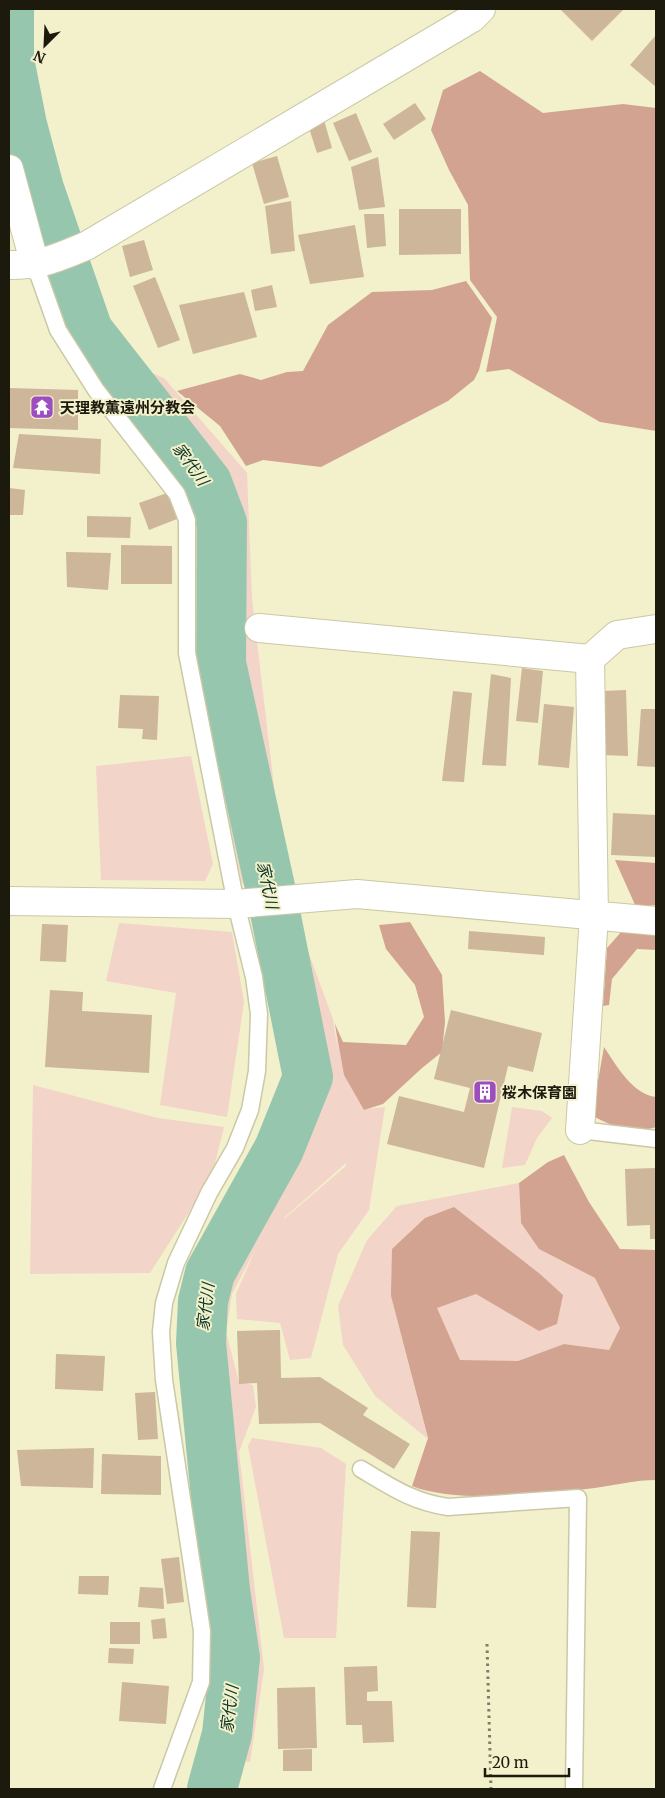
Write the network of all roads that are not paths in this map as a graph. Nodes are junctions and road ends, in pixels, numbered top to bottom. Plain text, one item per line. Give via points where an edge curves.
1 (481, 9) edge
2 (9, 169) edge
3 (32, 264) edge
4 (259, 628) dead end
5 (656, 629) edge
6 (590, 659) junction
7 (9, 901) edge
8 (245, 903) junction
9 (594, 916) junction
10 (656, 921) edge
11 (580, 1130) joint
12 (656, 1139) edge
13 (361, 1468) dead end
14 (162, 1789) edge
15 (574, 1789) edge

1 - 3 street via 463,23 86,246
2 - 3 street
3 - 8 lane via 58,330 96,390 177,494 187,520 187,653
4 - 6 street
5 - 6 street via 617,634
6 - 9 street
7 - 8 street
8 - 9 street via 357,894
8 - 14 lane via 259,1014 257,1071 250,1110 236,1148 209,1193 176,1263 164,1303 161,1332 164,1380 202,1631 201,1682
9 - 10 street
9 - 11 street
11 - 12 lane
13 - 15 lane via 409,1497 448,1507 578,1498

